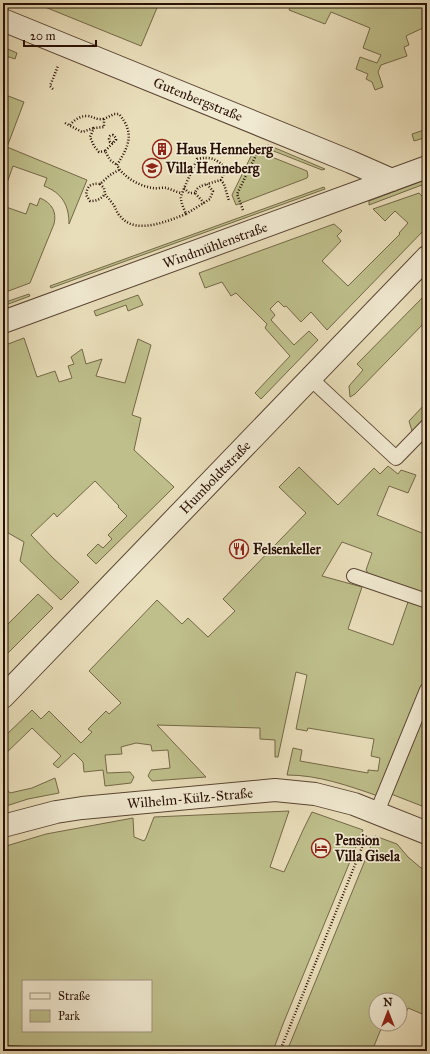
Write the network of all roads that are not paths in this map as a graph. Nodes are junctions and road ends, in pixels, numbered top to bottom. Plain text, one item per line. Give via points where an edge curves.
1 (3, 20) edge
2 (427, 167) edge
3 (392, 180) junction
4 (427, 258) edge
5 (3, 322) edge
6 (310, 378) junction
7 (427, 426) edge
8 (354, 576) dead end
9 (427, 601) edge
10 (427, 690) edge
11 (3, 697) edge
12 (377, 812) junction
13 (3, 826) edge
14 (427, 833) edge

1 - 3 street, Gutenbergstraße
2 - 3 street, Windmühlenstraße
3 - 5 street, Windmühlenstraße
4 - 6 street, Humboldtstraße
6 - 7 lane via 396,458
6 - 11 street, Humboldtstraße
8 - 9 lane
10 - 12 lane
12 - 13 street, Wilhelm-Külz-Straße via 315,794 275,790 82,808 49,813
12 - 14 street, Wilhelm-Külz-Straße

